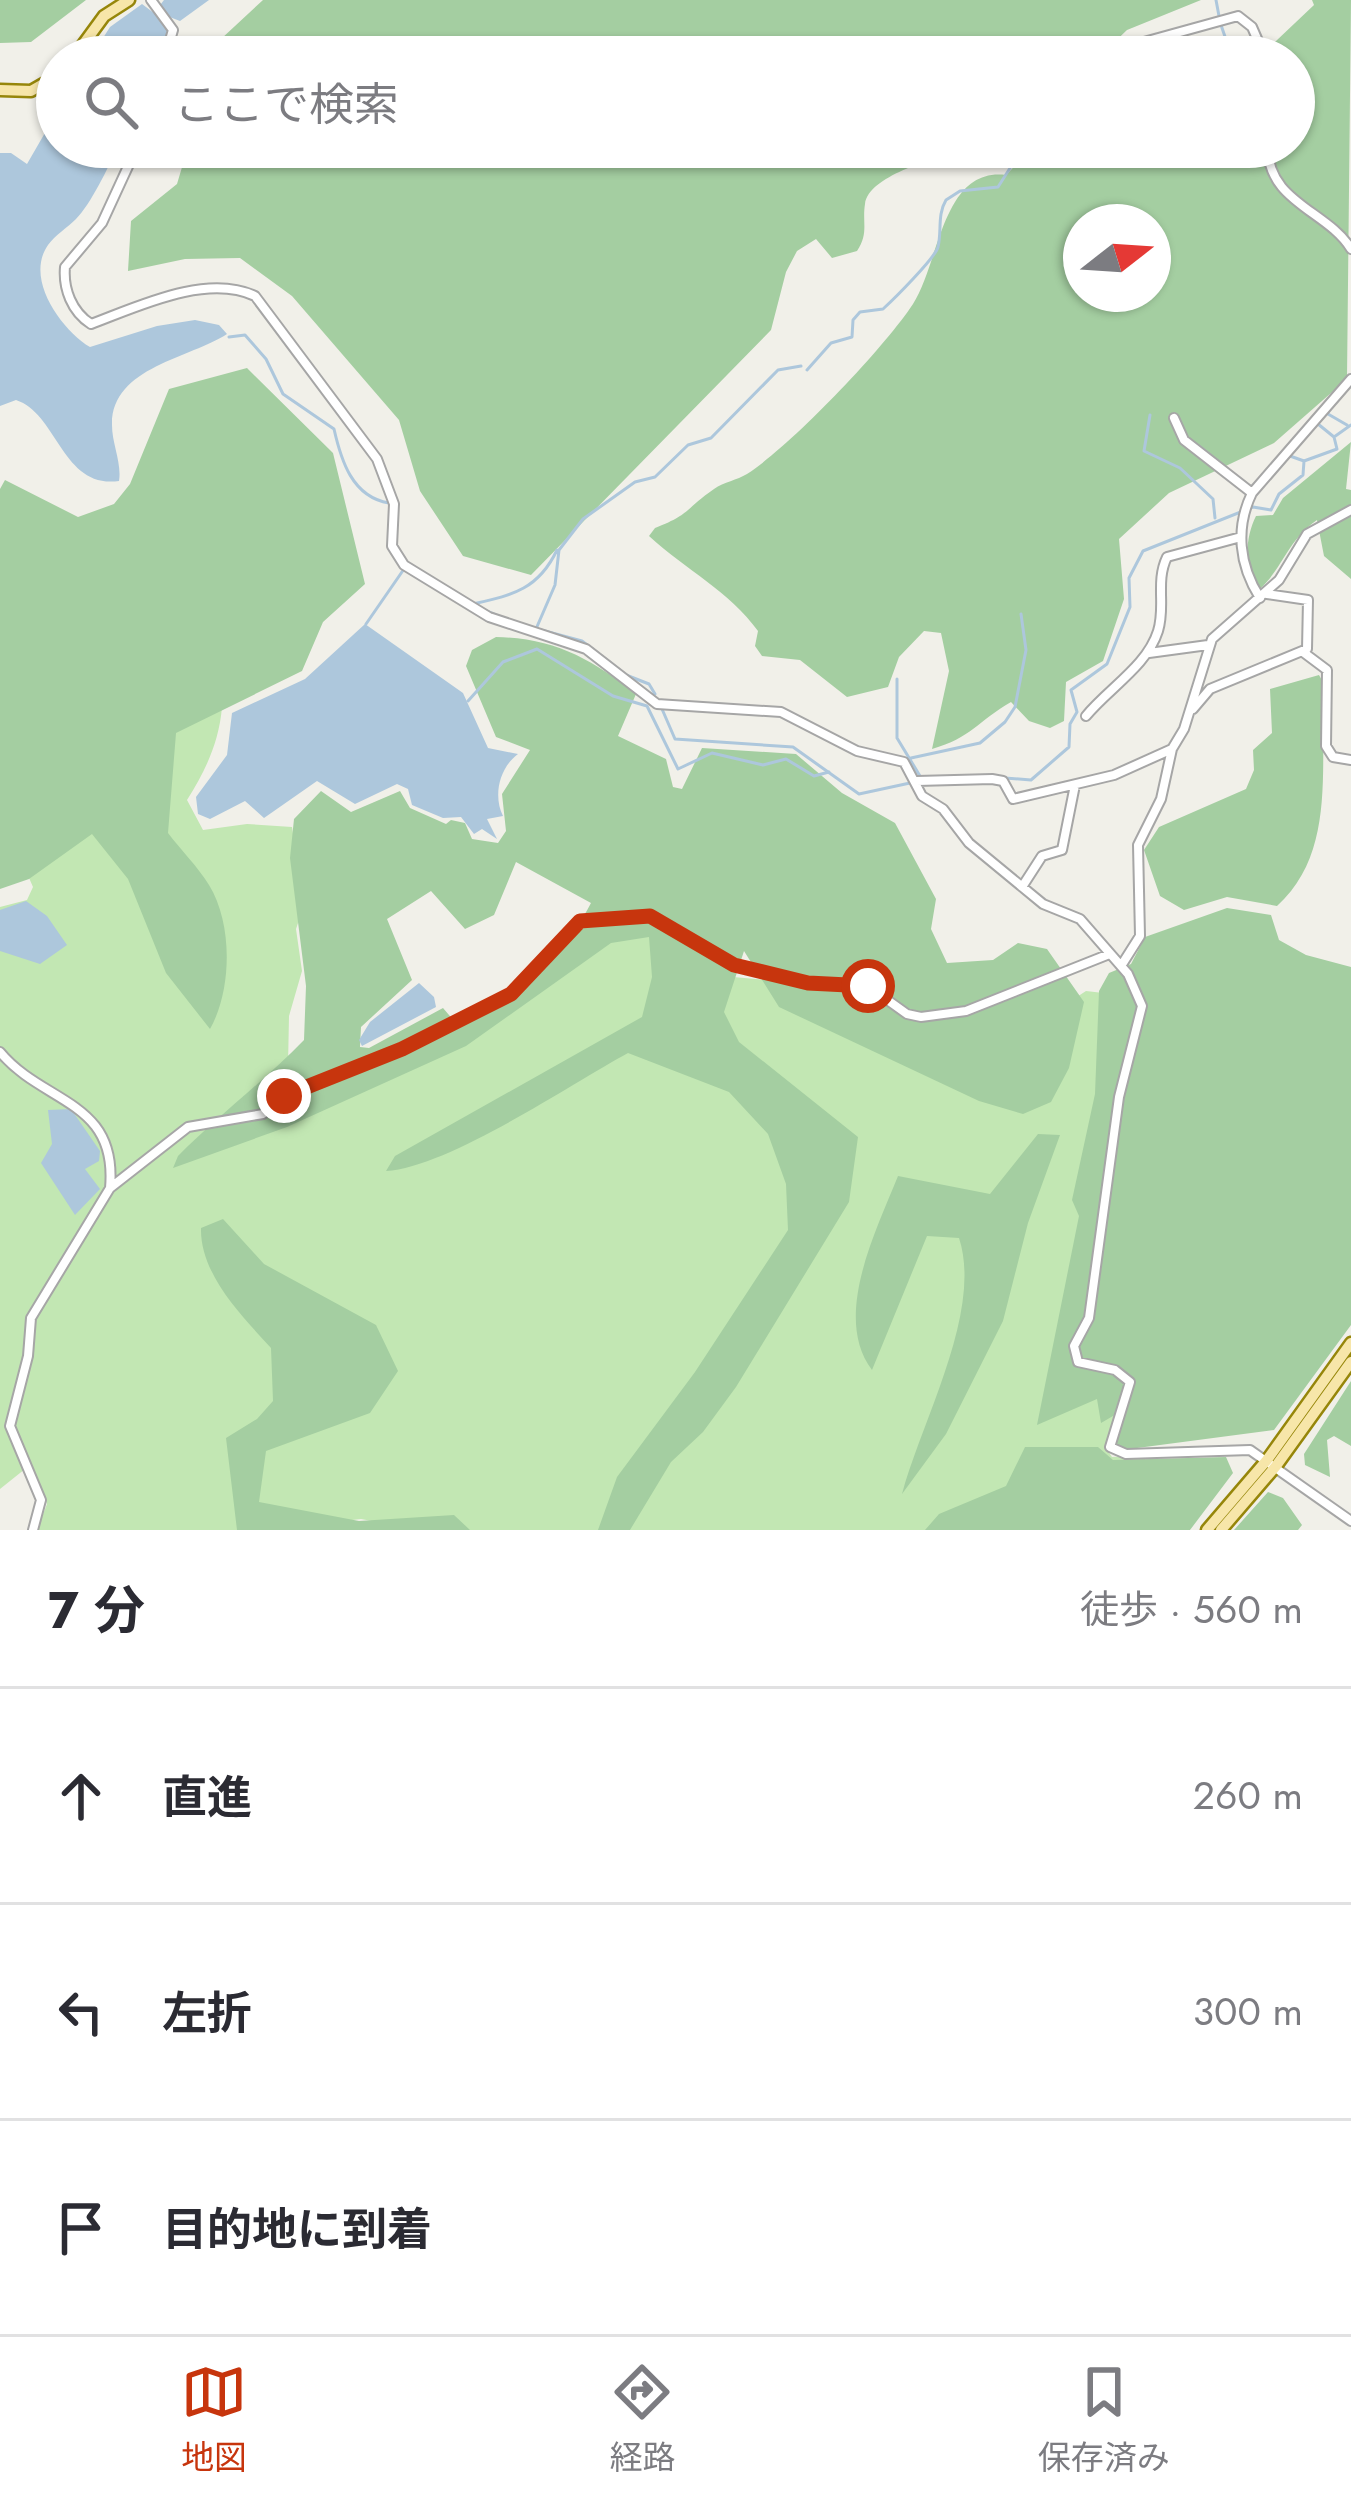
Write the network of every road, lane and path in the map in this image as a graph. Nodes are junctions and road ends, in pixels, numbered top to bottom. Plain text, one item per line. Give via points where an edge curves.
1 (129, 0) edge
2 (153, 4) edge
3 (89, 36) edge
4 (174, 36) edge
5 (1166, 36) edge
6 (1256, 36) edge
7 (36, 88) edge
8 (0, 90) edge
9 (127, 168) edge
10 (1272, 168) edge
11 (1351, 249) edge
12 (1351, 379) edge
13 (1174, 418) dead end
14 (1252, 493) junction
15 (1351, 510) edge
16 (1241, 537) junction
17 (1263, 596) junction
18 (1210, 645) junction
19 (1303, 652) junction
20 (1149, 653) junction
21 (1190, 712) junction
22 (1086, 716) dead end
23 (1172, 749) junction
24 (1351, 760) edge
25 (917, 782) junction
26 (1076, 783) junction
27 (1022, 887) junction
28 (1107, 955) junction
29 (1121, 966) junction
30 (0, 1052) edge
31 (110, 1189) junction
32 (1351, 1343) edge
33 (1351, 1362) edge
34 (1271, 1463) junction
35 (1351, 1520) edge
36 (33, 1530) edge
37 (1207, 1530) edge
38 (1221, 1530) edge

1 - 3 main road
2 - 4 street
5 - 6 street via 1238,16
7 - 8 main road
9 - 25 street via 102,223 65,268 82,318 91,324 178,295 255,296 369,445 394,505 399,561 466,605 586,649 657,704 781,712 856,751 904,762
10 - 11 street via 1291,198
12 - 14 street
13 - 14 street via 1184,440
14 - 16 street
15 - 17 street via 1307,534
16 - 17 street via 1246,572
16 - 20 street via 1167,557
17 - 18 street
17 - 19 street via 1308,600
18 - 20 street
18 - 21 street
19 - 21 street via 1210,689
19 - 24 street via 1328,670 1329,752
20 - 22 street
21 - 23 street
23 - 26 street
23 - 29 street via 1161,799 1138,845 1140,936
25 - 26 street via 992,779 1003,781 1012,799
25 - 27 street via 922,796
26 - 27 street via 1062,850 1042,856
27 - 28 street via 1081,920
28 - 29 street
28 - 31 street via 966,1011 922,1017 868,986 808,983 734,965 650,916 580,921 511,994 284,1096 262,1114 188,1126
29 - 34 street via 1143,1018 1119,1096 1089,1318 1074,1355 1130,1382 1109,1441 1115,1453 1232,1447
30 - 31 street via 21,1075 87,1115 110,1160
31 - 36 street via 31,1318 10,1426 40,1500
32 - 34 main road
33 - 34 main road
34 - 35 street
34 - 37 main road
34 - 38 main road

